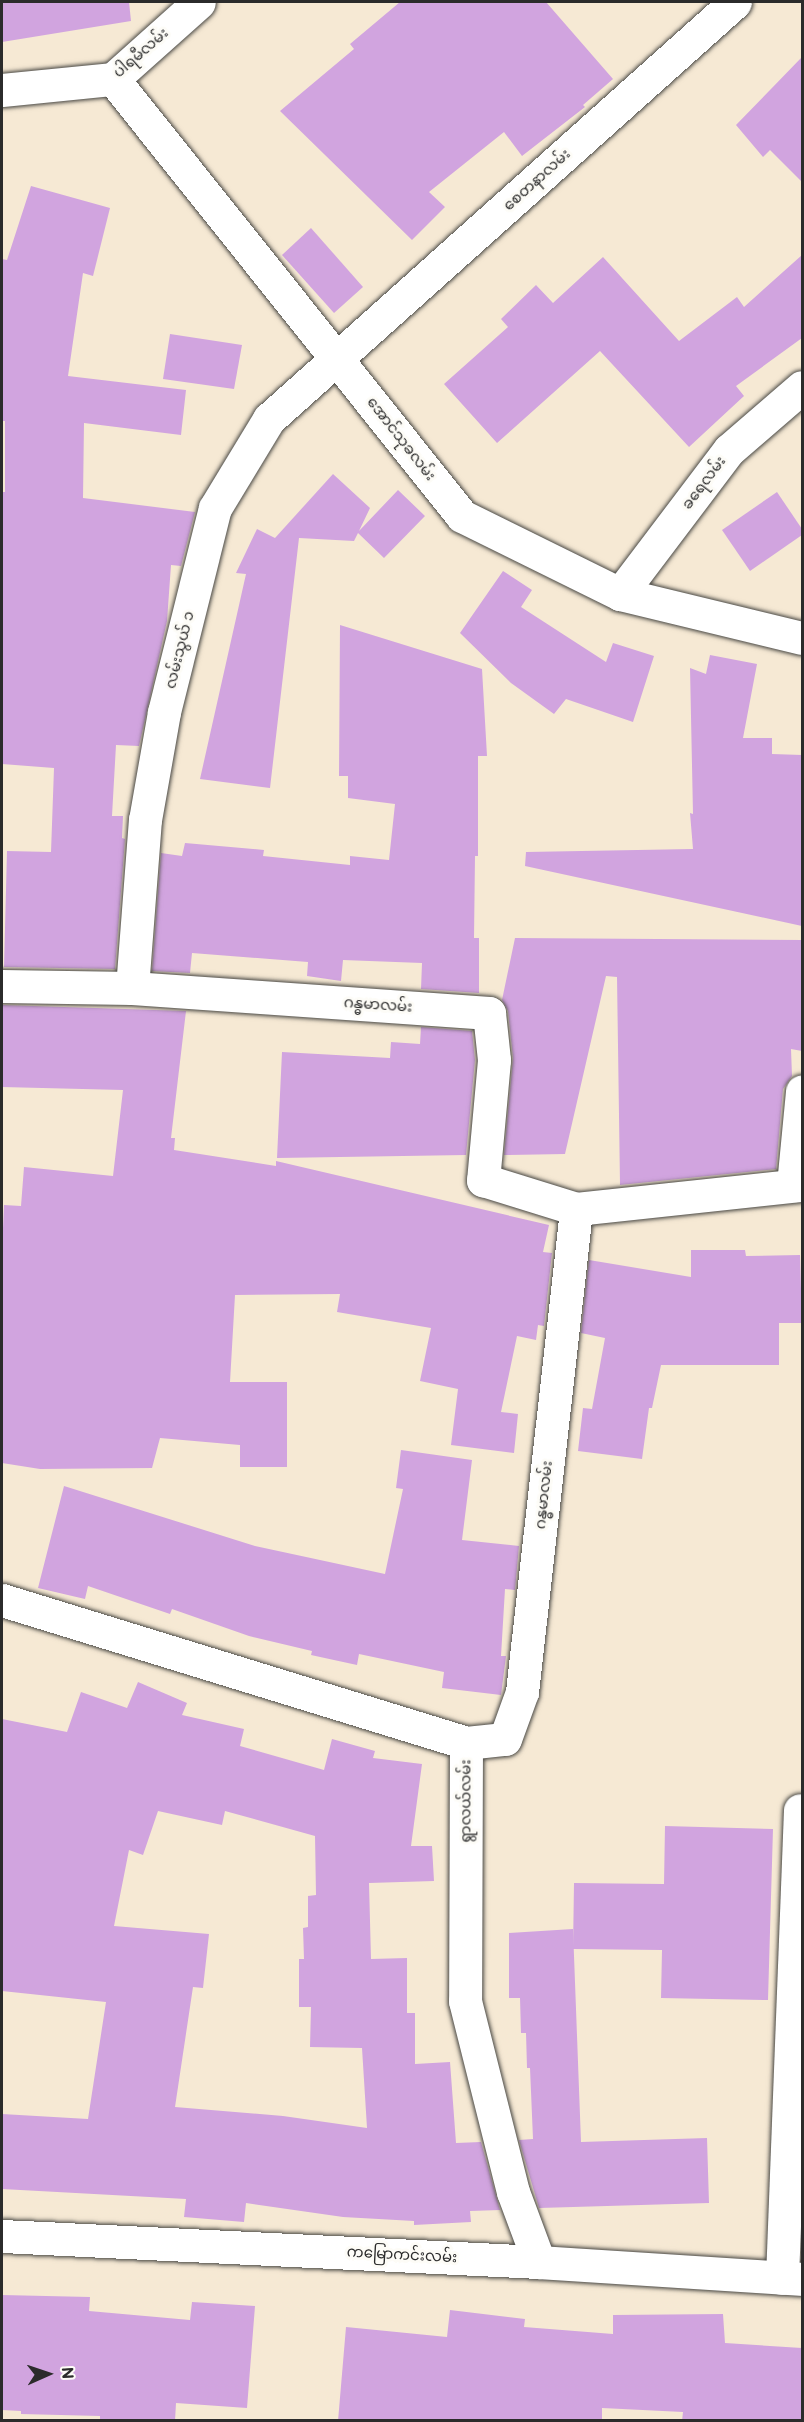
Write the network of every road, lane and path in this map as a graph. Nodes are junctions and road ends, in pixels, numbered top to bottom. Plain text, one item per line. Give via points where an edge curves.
1 (199, 2) edge
2 (735, 2) edge
3 (113, 79) junction
4 (2, 90) edge
5 (338, 359) junction
6 (802, 387) edge
7 (620, 594) junction
8 (802, 638) edge
9 (2, 986) edge
10 (132, 988) junction
11 (802, 1091) edge
12 (798, 1185) edge
13 (576, 1209) junction
14 (2, 1600) edge
15 (466, 1743) junction
16 (800, 1810) dead end
17 (2, 2236) edge
18 (539, 2262) junction
19 (792, 2279) edge

1 - 3 street, ပါရမီလမ်း
2 - 5 street, စေတနာလမ်း
3 - 4 street, ပါရမီလမ်း
3 - 5 street, အောင်သုခလမ်း
5 - 7 street, အောင်သုခလမ်း via 462,516
5 - 10 street, လမ်းသွယ် ၁ via 269,419 215,507 164,712 145,820
6 - 7 street, ခရေလမ်း via 729,450
7 - 8 street, အောင်သုခလမ်း
9 - 10 street, ဂန္ဓမာလမ်း
10 - 13 street, ဂန္ဓမာလမ်း via 489,1013 494,1060 483,1180
11 - 12 street
12 - 13 street, ဂန္ဓမာလမ်း
13 - 15 street, ဂန္ဓမာလမ်း via 522,1692 505,1739
14 - 15 street, ရွာလယ်လမ်း
15 - 18 street, ရွာလယ်လမ်း via 465,2001 513,2192
16 - 19 street
17 - 18 street, ကမြောကင်းလမ်း
18 - 19 street, ကမြောကင်းလမ်း

